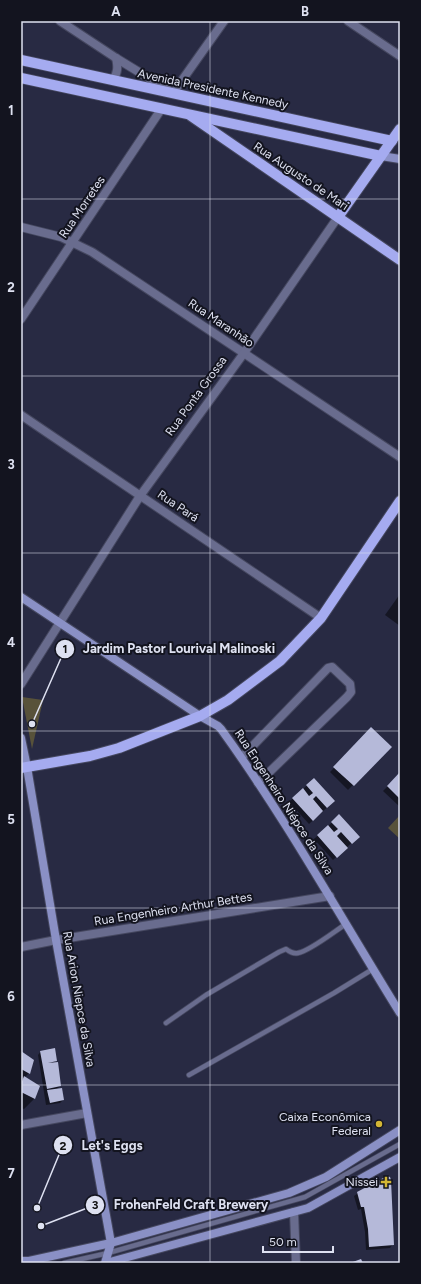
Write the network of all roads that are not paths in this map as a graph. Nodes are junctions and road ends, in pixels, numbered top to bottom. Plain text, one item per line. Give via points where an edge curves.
1 (60, 21) edge
2 (224, 21) edge
3 (348, 21) edge
4 (400, 56) edge
5 (116, 58) junction
6 (21, 60) edge
7 (21, 78) edge
8 (114, 80) junction
9 (172, 93) junction
10 (226, 105) junction
11 (162, 108) junction
12 (187, 114) junction
13 (223, 121) junction
14 (400, 128) edge
15 (220, 136) junction
16 (396, 141) edge
17 (381, 156) junction
18 (400, 160) edge
19 (338, 217) junction
20 (21, 228) edge
21 (74, 242) junction
22 (400, 260) edge
23 (21, 319) edge
24 (244, 353) junction
25 (21, 415) edge
26 (400, 457) edge
27 (140, 496) junction
28 (400, 501) edge
29 (21, 596) edge
30 (321, 618) junction
31 (60, 622) junction
32 (21, 684) edge
33 (200, 716) junction
34 (21, 738) edge
35 (242, 757) junction
36 (24, 768) edge
37 (258, 783) junction
38 (330, 896) junction
39 (346, 924) junction
40 (56, 940) junction
41 (21, 947) edge
42 (373, 969) junction
43 (400, 1013) edge
44 (166, 1023) dead end
45 (189, 1075) dead end
46 (87, 1112) junction
47 (21, 1125) edge
48 (400, 1130) edge
49 (400, 1144) edge
50 (400, 1157) edge
51 (294, 1212) junction
52 (110, 1243) junction
53 (108, 1253) junction
54 (21, 1261) edge
55 (64, 1263) edge
56 (106, 1263) edge
57 (296, 1263) edge

1 - 5 street
2 - 9 street
3 - 4 street
5 - 8 street via 118,73
5 - 9 street
6 - 8 main road, Avenida Presidente Kennedy
7 - 11 main road
8 - 9 main road, Avenida Presidente Kennedy
9 - 10 main road, Avenida Presidente Kennedy
10 - 13 main road
10 - 16 main road, Avenida Presidente Kennedy
11 - 12 main road
11 - 21 street, Rua Morretes
12 - 13 main road
12 - 15 main road, Rua Augusto de Mari
13 - 15 main road
13 - 17 main road
14 - 16 main road, Rua Ponta Grossa
15 - 19 main road, Rua Augusto de Mari
16 - 17 main road, Rua Ponta Grossa
17 - 18 street
17 - 19 main road, Rua Ponta Grossa
19 - 22 main road, Rua Augusto de Mari
19 - 24 street, Rua Ponta Grossa
20 - 21 street, Rua Maranhão
21 - 23 street, Rua Morretes
21 - 24 street, Rua Maranhão
24 - 26 street, Rua Maranhão
24 - 27 street, Rua Ponta Grossa
25 - 27 street, Rua Pará
27 - 30 street, Rua Pará
27 - 31 street, Rua Ponta Grossa
28 - 30 main road
29 - 31 street, Rua Engenheiro Niépce da Silva
30 - 33 main road via 280,661 228,700
31 - 32 street, Rua Ponta Grossa
31 - 33 street, Rua Engenheiro Niépce da Silva
33 - 35 street, Rua Engenheiro Niépce da Silva via 218,726
33 - 36 main road via 119,748
34 - 36 street, Rua Arion Niepce da Silva
35 - 37 street, Rua Engenheiro Niépce da Silva
35 - 37 street via 328,668 332,667 350,684 351,692 347,697
36 - 40 street, Rua Arion Niepce da Silva
37 - 38 street, Rua Engenheiro Niépce da Silva
38 - 39 street, Rua Engenheiro Niépce da Silva
38 - 40 street, Rua Engenheiro Arthur Bettes
39 - 42 street, Rua Engenheiro Niépce da Silva
39 - 44 lane via 308,949 298,953 286,949 279,952 206,995
40 - 41 street, Rua Engenheiro Arthur Bettes
40 - 46 street, Rua Arion Niepce da Silva
42 - 43 street, Rua Engenheiro Niépce da Silva
42 - 45 lane
46 - 47 street
46 - 52 street, Rua Arion Niepce da Silva
48 - 52 street via 326,1177 289,1193
49 - 53 lane via 305,1197
50 - 51 street via 308,1208
51 - 56 street
51 - 57 street
52 - 53 street, Rua Arion Niepce da Silva
52 - 54 street
53 - 55 lane
53 - 56 street, Rua Arion Niepce da Silva

